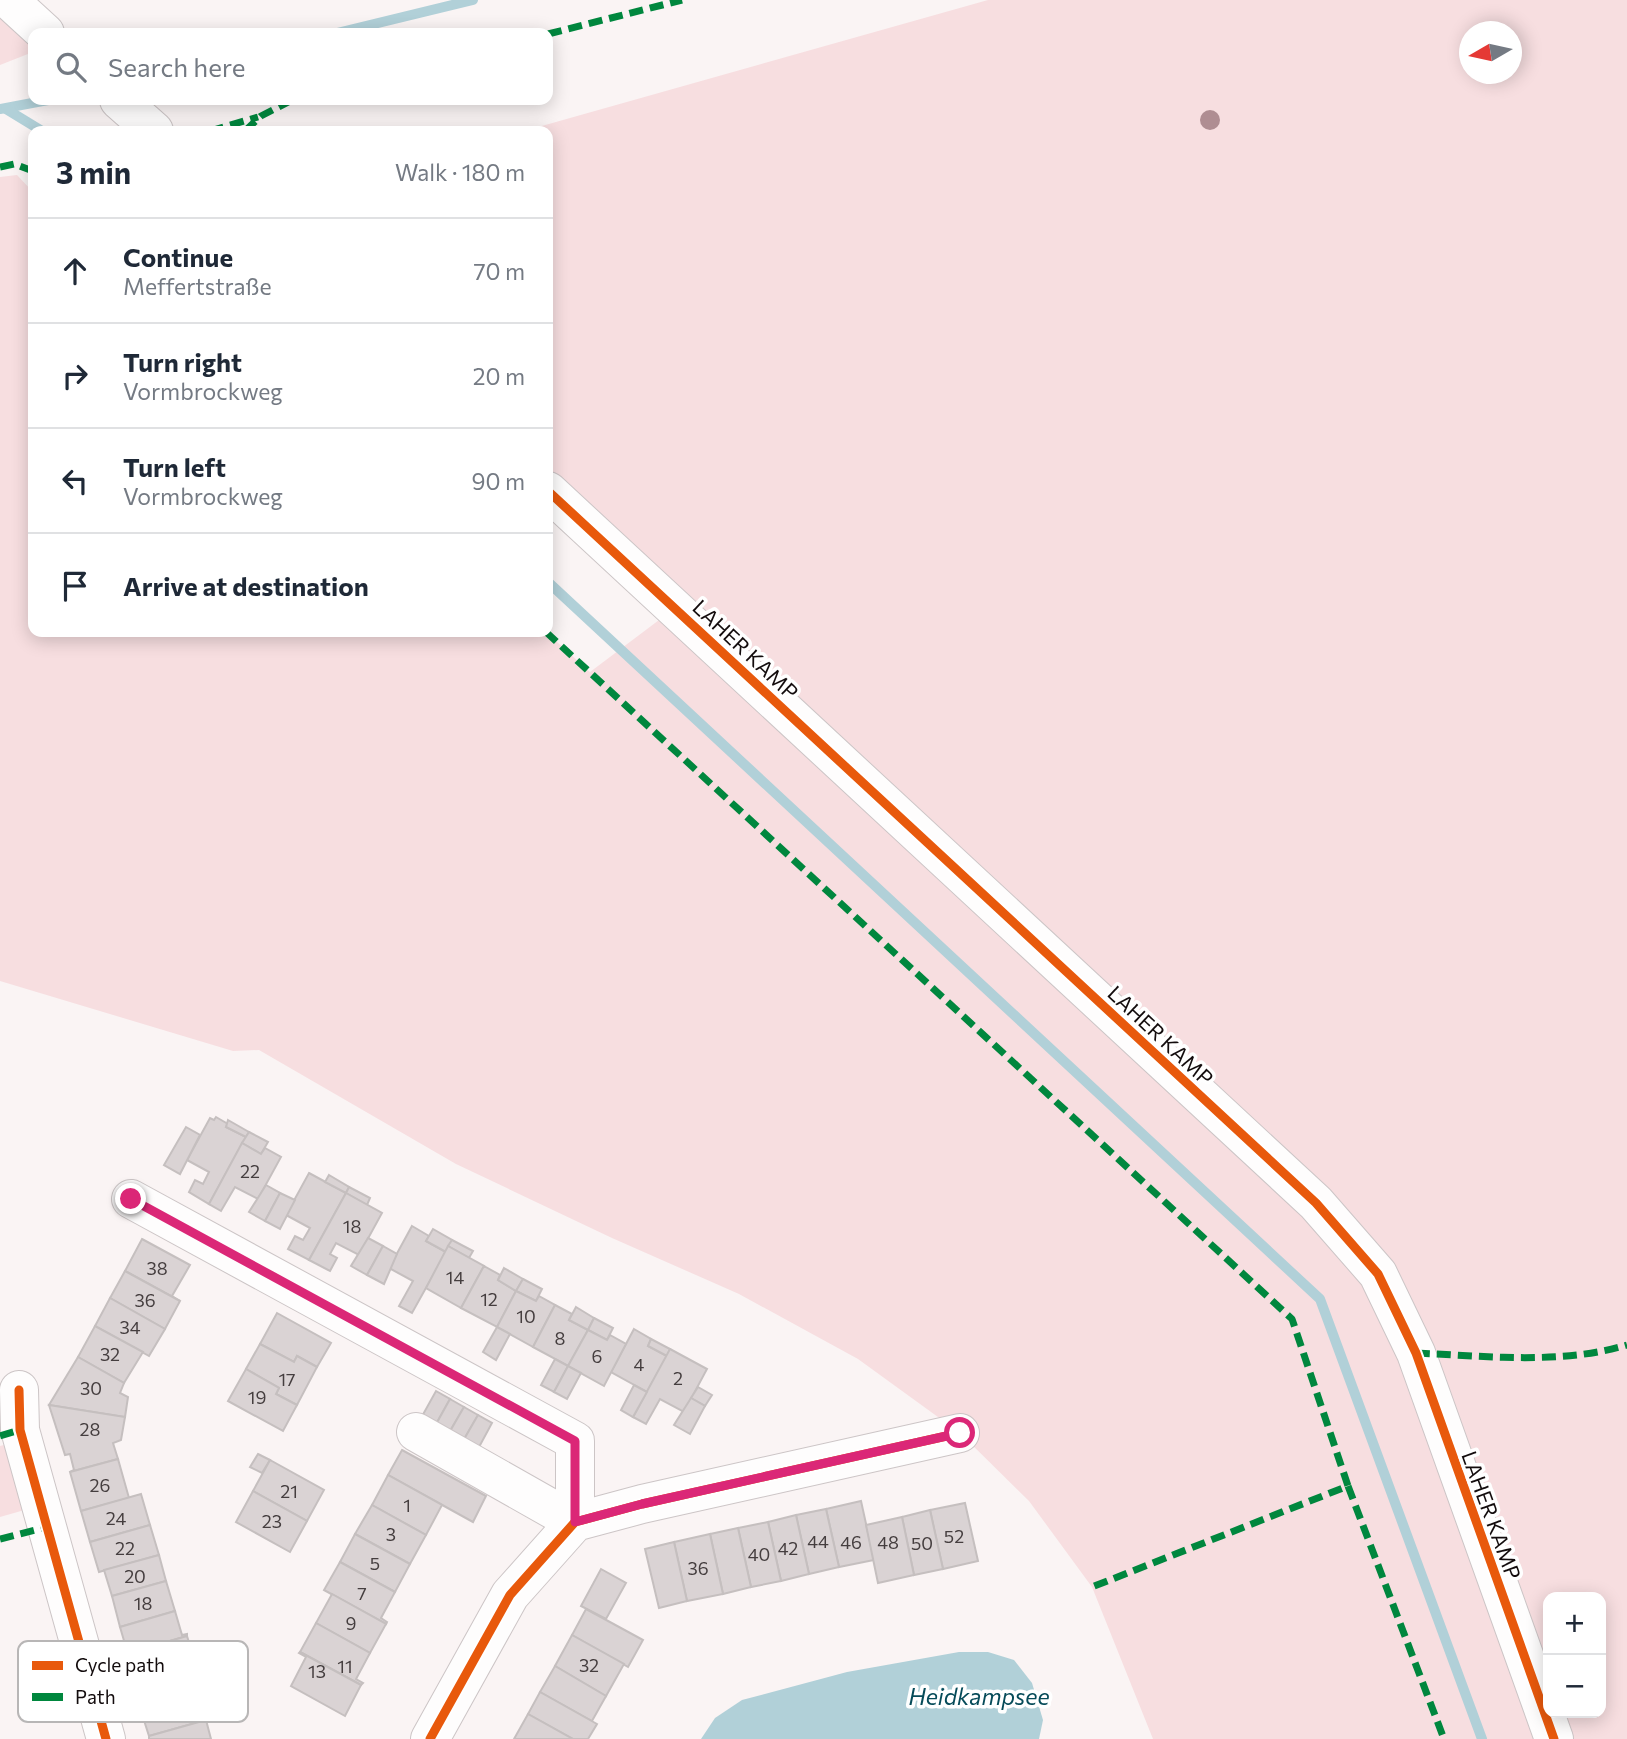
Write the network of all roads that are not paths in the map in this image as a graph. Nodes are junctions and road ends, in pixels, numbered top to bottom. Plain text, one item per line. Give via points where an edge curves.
1 (9, 0) edge
2 (40, 28) edge
3 (553, 496) edge
4 (131, 1199) dead end
5 (19, 1390) dead end
6 (416, 1432) dead end
7 (960, 1433) dead end
8 (575, 1522) junction
9 (79, 1641) edge
10 (101, 1722) edge
11 (106, 1739) edge
12 (430, 1739) edge
13 (1554, 1739) edge

1 - 2 street
3 - 13 street, LAHER KAMP via 1306,1193 1378,1274 1416,1353
4 - 8 street via 575,1441
5 - 9 street via 20,1430
6 - 8 street
7 - 8 street
8 - 12 street via 510,1595
10 - 11 street

